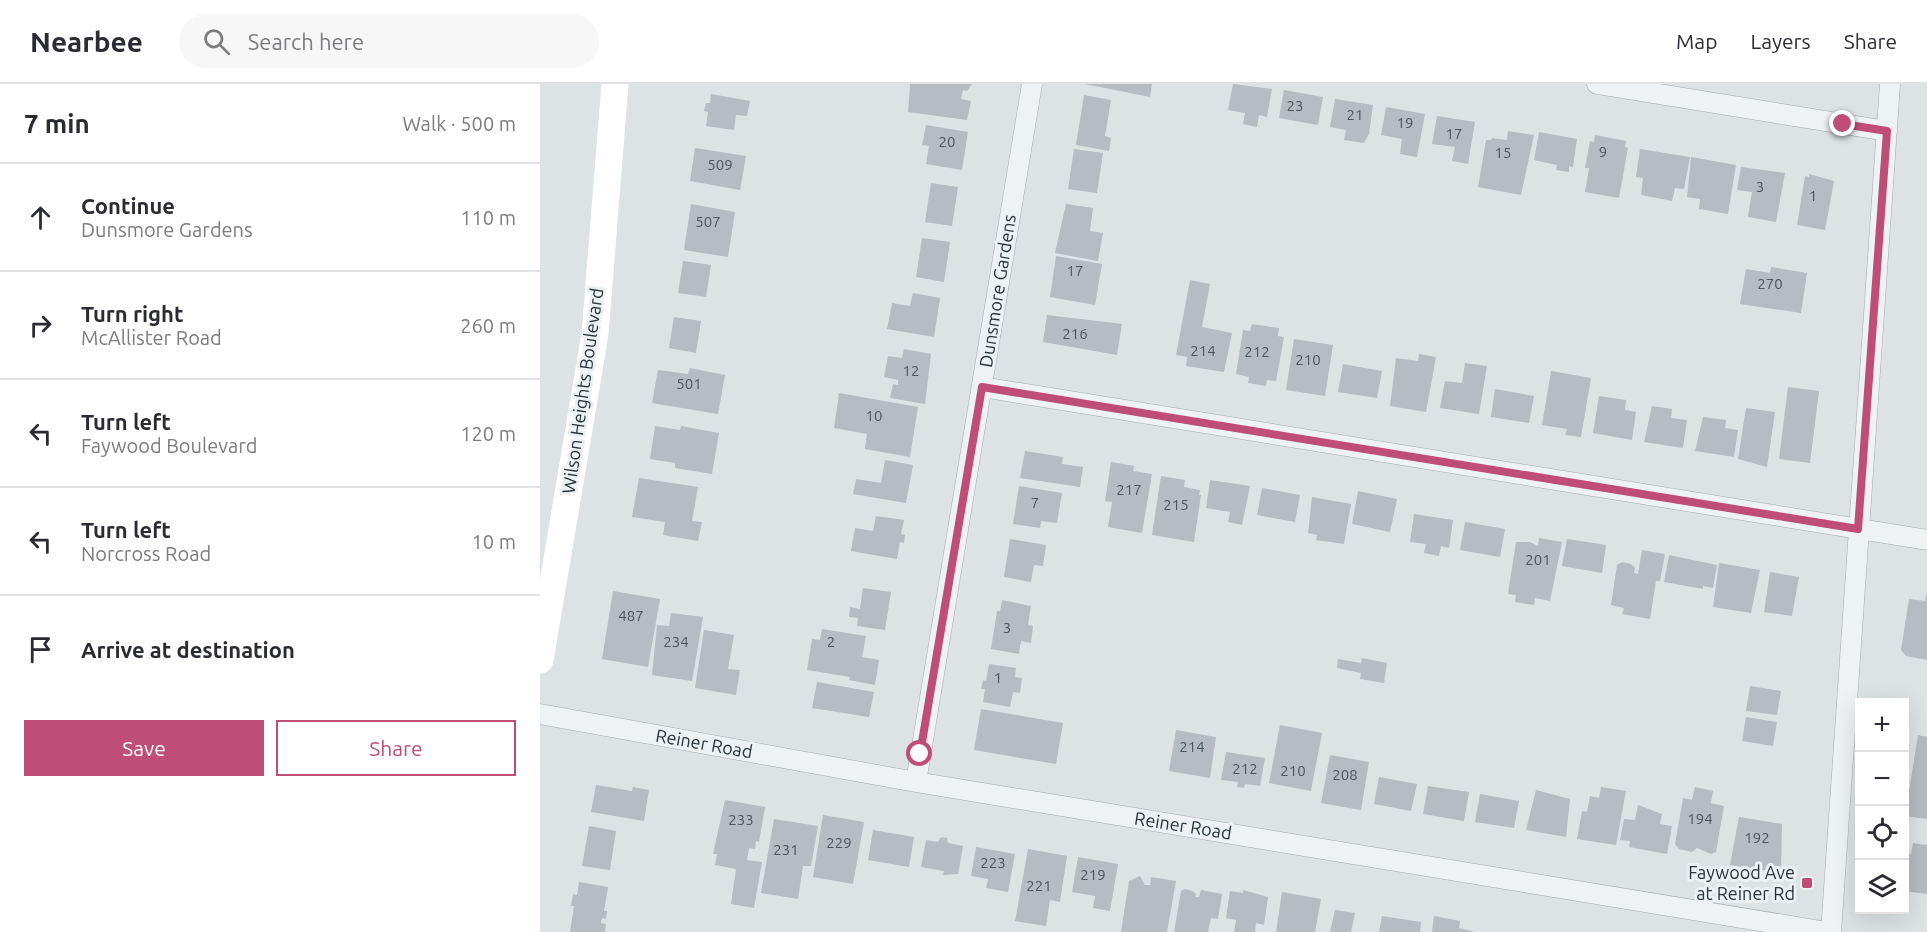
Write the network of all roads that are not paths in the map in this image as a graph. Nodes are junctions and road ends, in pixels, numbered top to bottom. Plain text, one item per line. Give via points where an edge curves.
1 (615, 84) edge
2 (1032, 84) edge
3 (1597, 84) edge
4 (1890, 84) edge
5 (1887, 131) junction
6 (982, 387) junction
7 (1858, 529) junction
8 (1927, 540) edge
9 (540, 660) edge
10 (540, 714) edge
11 (916, 782) junction
12 (1829, 932) edge

1 - 9 main road, Wilson Heights Boulevard via 595,334
2 - 6 street, Dunsmore Gardens
3 - 5 street
4 - 5 street
5 - 7 street
6 - 7 street
6 - 11 street, Dunsmore Gardens
7 - 8 street
7 - 12 street
10 - 11 street, Reiner Road
11 - 12 street, Reiner Road

